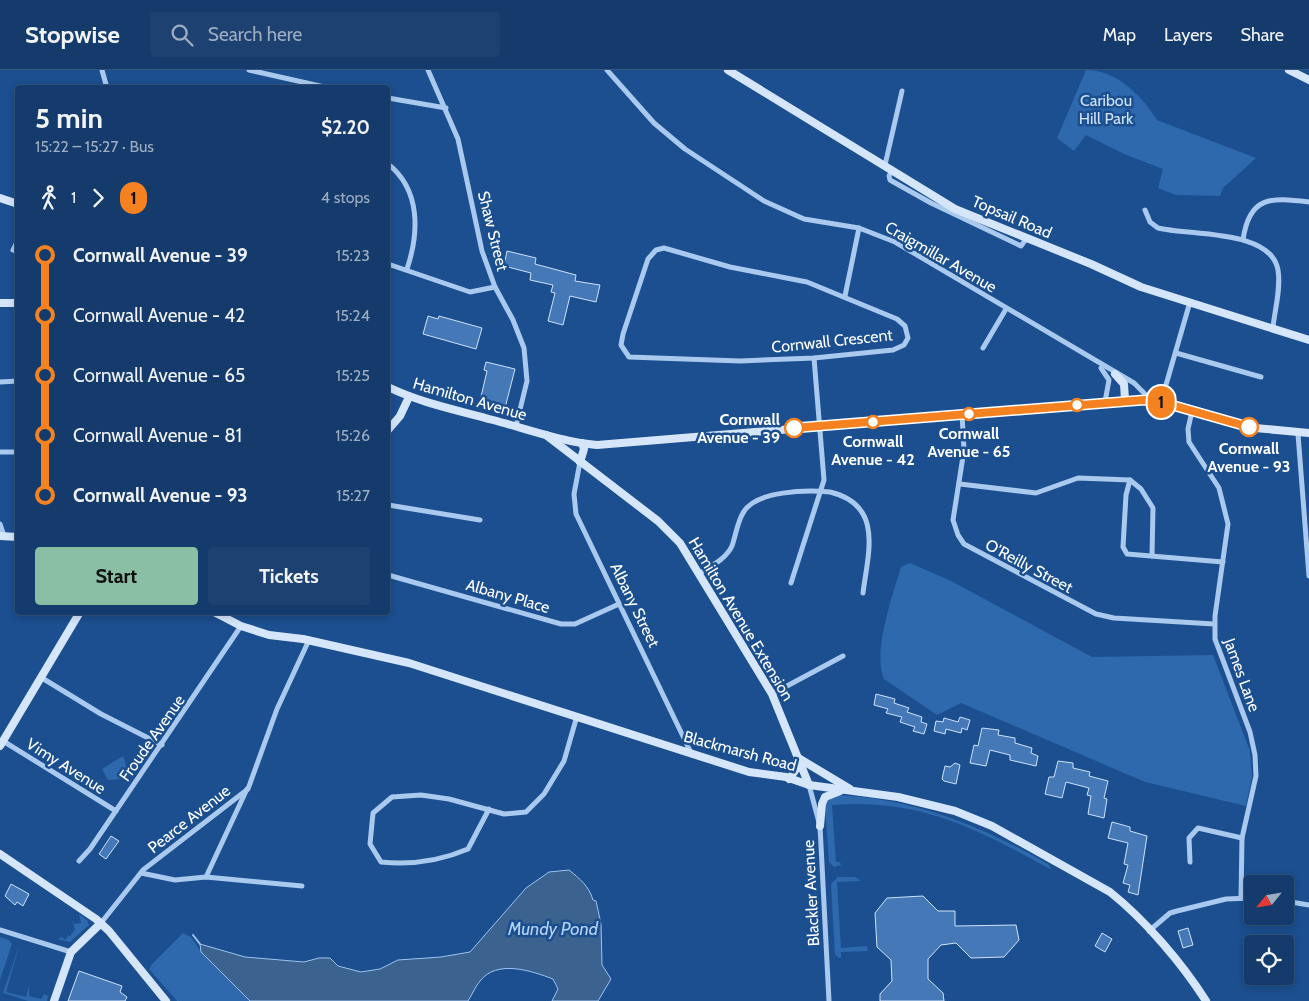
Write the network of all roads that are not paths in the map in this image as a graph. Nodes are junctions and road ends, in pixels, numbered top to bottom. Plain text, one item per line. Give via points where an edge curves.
1 (102, 70) edge
2 (249, 70) edge
3 (428, 70) edge
4 (608, 70) edge
5 (728, 70) edge
6 (1289, 70) edge
7 (1309, 80) edge
8 (107, 85) edge
9 (304, 85) edge
10 (902, 91) dead end
11 (390, 98) edge
12 (446, 108) junction
13 (390, 166) edge
14 (889, 167) junction
15 (0, 198) edge
16 (1309, 202) edge
17 (15, 203) edge
18 (1145, 210) dead end
19 (859, 228) junction
20 (1243, 240) junction
21 (390, 265) edge
22 (407, 270) junction
23 (494, 287) junction
24 (845, 296) junction
25 (15, 302) edge
26 (1190, 302) junction
27 (0, 303) edge
28 (1006, 308) junction
29 (1273, 327) junction
30 (1309, 340) edge
31 (982, 348) dead end
32 (1176, 353) junction
33 (814, 358) junction
34 (1091, 360) junction
35 (1115, 374) junction
36 (1261, 377) dead end
37 (0, 382) edge
38 (15, 382) edge
39 (390, 387) edge
40 (409, 397) junction
41 (1125, 400) junction
42 (1150, 400) junction
43 (1105, 402) junction
44 (1161, 402) junction
45 (1192, 411) junction
46 (962, 414) junction
47 (516, 426) junction
48 (819, 426) junction
49 (390, 428) edge
50 (1298, 434) junction
51 (1309, 434) edge
52 (546, 435) junction
53 (582, 443) junction
54 (0, 452) edge
55 (15, 452) edge
56 (580, 462) junction
57 (1130, 480) junction
58 (960, 484) junction
59 (821, 491) junction
60 (390, 505) edge
61 (480, 520) dead end
62 (0, 524) edge
63 (2, 536) edge
64 (15, 537) edge
65 (1152, 556) junction
66 (1223, 562) junction
67 (700, 574) junction
68 (390, 576) edge
69 (1309, 576) edge
70 (791, 583) dead end
71 (863, 593) dead end
72 (619, 604) junction
73 (78, 615) edge
74 (220, 615) edge
75 (1214, 624) junction
76 (241, 626) junction
77 (309, 640) junction
78 (843, 656) dead end
79 (42, 678) junction
80 (772, 694) junction
81 (577, 716) junction
82 (1, 743) edge
83 (162, 745) junction
84 (692, 755) junction
85 (799, 757) junction
86 (790, 779) junction
87 (809, 785) junction
88 (248, 789) junction
89 (852, 790) junction
90 (489, 809) junction
91 (116, 811) junction
92 (820, 826) junction
93 (1242, 838) junction
94 (0, 854) edge
95 (80, 861) dead end
96 (1190, 862) dead end
97 (141, 872) junction
98 (206, 877) junction
99 (302, 886) dead end
100 (1241, 898) joint
101 (1294, 902) edge
102 (1309, 903) edge
103 (101, 924) junction
104 (0, 930) edge
105 (1149, 931) junction
106 (71, 952) junction
107 (54, 1001) edge
108 (166, 1001) edge
109 (829, 1001) edge
110 (1206, 1001) edge

1 - 8 street
2 - 9 street
3 - 12 street, Shaw Street
4 - 19 street, Craigmillar Avenue via 654,123 685,149 764,201 804,219
5 - 14 street, Topsail Road
6 - 7 street
10 - 14 street
11 - 12 street
12 - 23 street, Shaw Street via 458,139 482,251
13 - 22 street via 403,178 414,207 415,240
14 - 26 street, Topsail Road via 956,209 1141,288
15 - 17 street
16 - 20 street via 1271,201 1253,209 1246,222
18 - 20 street via 1150,222 1158,228
19 - 24 street
19 - 28 street, Craigmillar Avenue via 895,242
20 - 29 street via 1265,248 1276,264 1278,287
21 - 22 street
22 - 23 street via 470,292
23 - 47 street, Shaw Street via 513,320 526,356 527,381
24 - 33 street, Cornwall Crescent via 900,321 907,329 906,342 893,350
24 - 33 street, Cornwall Crescent via 806,282 730,267 660,248 648,260 621,345 629,357 638,358 740,361
25 - 27 street
26 - 29 street, Topsail Road
26 - 32 street
28 - 31 street
28 - 34 street, Craigmillar Avenue
29 - 30 street, Topsail Road
32 - 36 street
32 - 44 street
33 - 48 street
34 - 35 street, Craigmillar Avenue
34 - 43 street, Craigmillar Avenue via 1109,380
35 - 41 street via 1124,384
35 - 42 street, Craigmillar Avenue via 1134,384
37 - 38 street
39 - 40 street, Hamilton Avenue
40 - 47 street, Hamilton Avenue
40 - 49 street
41 - 42 street, Hamilton Avenue
41 - 43 street, Hamilton Avenue
42 - 44 street, Hamilton Avenue
43 - 46 street, Hamilton Avenue
44 - 45 street, Hamilton Avenue
45 - 50 street, Hamilton Avenue via 1255,428
45 - 66 street, James Lane via 1189,442 1215,480 1225,506 1228,524
46 - 48 street, Hamilton Avenue
46 - 58 street, O'Reilly Street via 964,445
47 - 52 street, Hamilton Avenue
48 - 53 street, Hamilton Avenue via 606,444
48 - 59 street via 824,470
50 - 51 street, Hamilton Avenue
50 - 69 street
52 - 53 street, Hamilton Avenue
52 - 56 street, Hamilton Avenue Extension
53 - 56 street, Albany Street via 584,449
54 - 55 street
56 - 67 street, Hamilton Avenue Extension via 670,531
56 - 72 street, Albany Street via 574,494 576,514
57 - 58 street via 1078,478 1036,493
57 - 65 street via 1141,489 1153,508
57 - 65 street via 1126,491 1123,548 1129,555
58 - 75 street, O'Reilly Street via 954,525 960,540 973,550 1096,614
59 - 67 street via 773,495 753,503 742,513 729,551
59 - 70 street
59 - 71 street via 846,498 868,524 871,536
60 - 61 street
62 - 63 street
63 - 64 street
65 - 66 street
66 - 75 street, James Lane
67 - 80 street, Hamilton Avenue Extension
68 - 72 street, Albany Place via 561,624 575,624
72 - 84 street, Albany Street
73 - 79 street
74 - 76 street, Blackmarsh Road
75 - 93 street, James Lane via 1217,650 1250,732 1255,755 1256,776
76 - 77 street, Blackmarsh Road via 269,635
76 - 83 street, Froude Avenue
77 - 81 street, Blackmarsh Road via 409,663
77 - 88 street, Pearce Avenue via 278,708
78 - 80 street
79 - 82 street
79 - 83 street via 101,714
80 - 85 street, Hamilton Avenue Extension
81 - 84 street, Blackmarsh Road
81 - 90 street via 564,761 544,794 526,812 504,814
82 - 91 street, Vimy Avenue
83 - 91 street, Froude Avenue
84 - 86 street, Blackmarsh Road via 750,772
85 - 86 street
85 - 87 street, Hamilton Avenue Extension
85 - 89 street
86 - 87 street, Blackmarsh Road
87 - 89 street, Blackmarsh Road
87 - 92 street, Blackler Avenue
88 - 97 street, Pearce Avenue
88 - 98 street
89 - 92 street via 835,791 825,797
89 - 105 street, Blackmarsh Road via 934,804 988,823 1110,892
90 - 90 street via 421,795 392,797 373,814 370,844 381,862 408,864 454,855 468,850
91 - 95 street, Froude Avenue
92 - 109 street, Blackler Avenue
93 - 96 street via 1198,828 1189,838
93 - 100 street, James Lane
94 - 103 street
97 - 98 street via 175,880
97 - 103 street, Pearce Avenue
98 - 99 street
100 - 105 street via 1170,913
101 - 102 street
103 - 106 street
103 - 108 street
104 - 106 street
105 - 110 street, Blackmarsh Road via 1187,971
106 - 107 street

